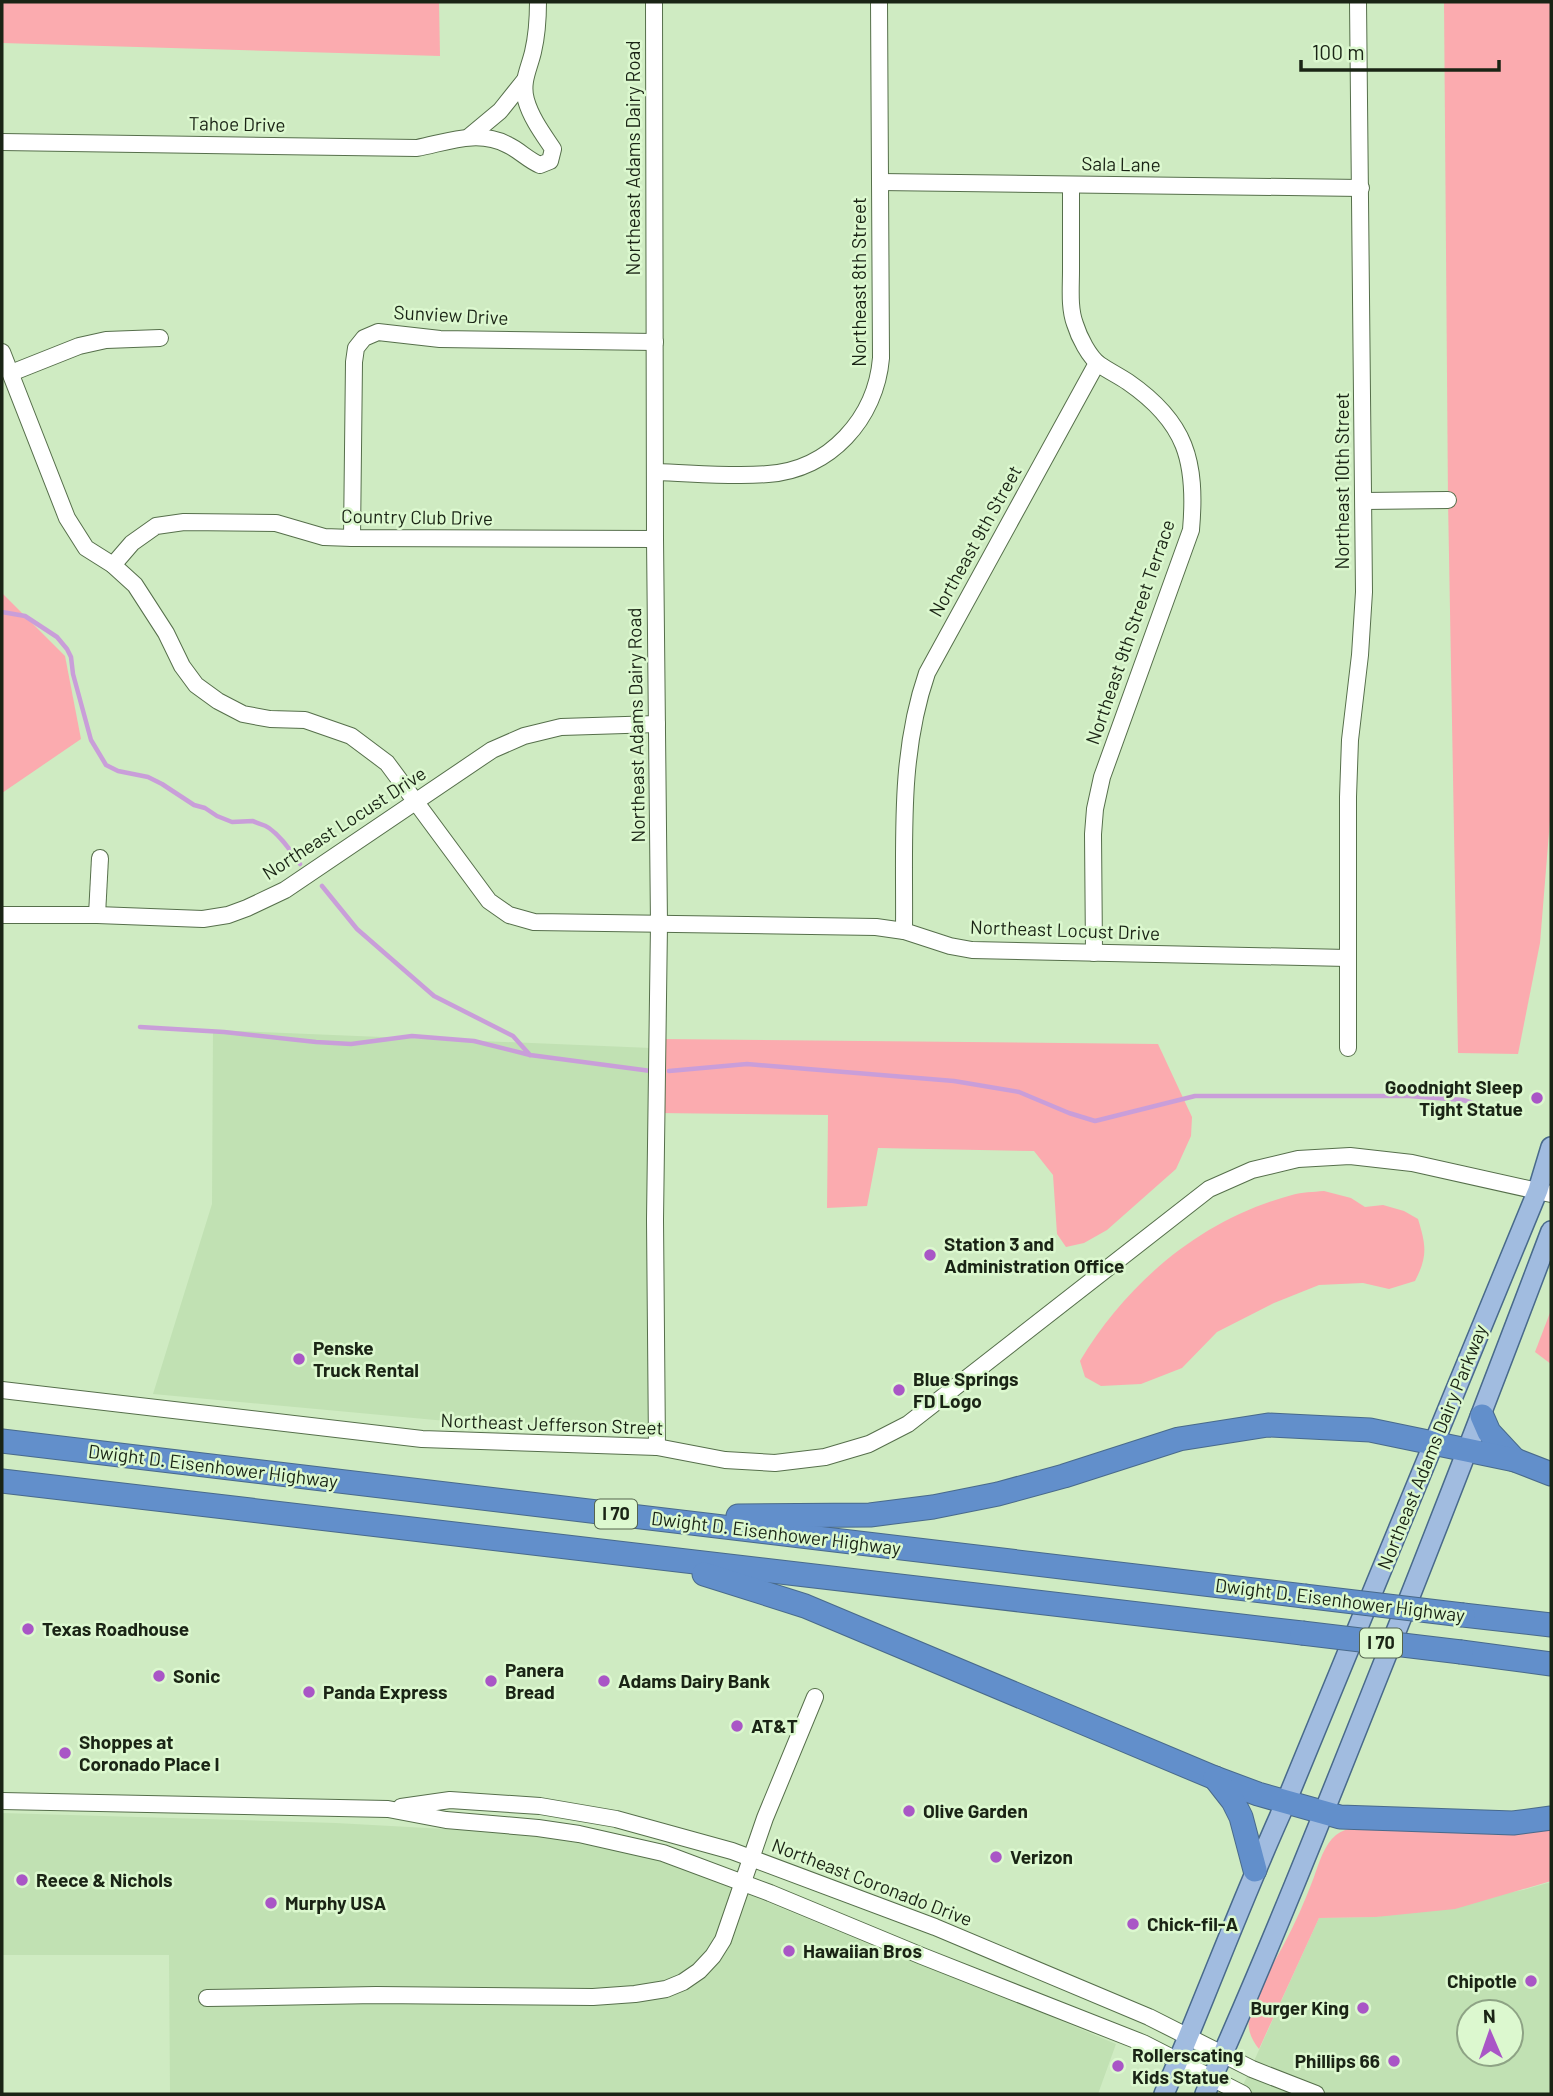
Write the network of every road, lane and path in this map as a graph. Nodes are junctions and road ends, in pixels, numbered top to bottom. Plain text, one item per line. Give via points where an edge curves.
1 (538, 2) edge
2 (654, 2) edge
3 (878, 2) edge
4 (1358, 2) edge
5 (524, 81) junction
6 (470, 136) junction
7 (2, 142) edge
8 (880, 182) junction
9 (1071, 185) junction
10 (1361, 188) junction
11 (160, 338) dead end
12 (655, 342) junction
13 (2, 352) edge
14 (1097, 363) junction
15 (11, 373) junction
16 (656, 472) junction
17 (1448, 500) dead end
18 (1364, 501) junction
19 (352, 538) junction
20 (655, 539) junction
21 (113, 565) junction
22 (657, 724) junction
23 (415, 801) junction
24 (100, 858) dead end
25 (2, 915) edge
26 (97, 915) junction
27 (659, 924) junction
28 (904, 931) junction
29 (1094, 953) junction
30 (1347, 958) junction
31 (1348, 1048) dead end
32 (1551, 1147) edge
33 (1545, 1192) edge
34 (1551, 1231) edge
35 (2, 1390) edge
36 (1482, 1416) junction
37 (2, 1441) edge
38 (1433, 1442) junction
39 (657, 1447) junction
40 (1468, 1450) junction
41 (1515, 1460) junction
42 (1551, 1474) edge
43 (2, 1481) edge
44 (622, 1515) junction
45 (651, 1557) junction
46 (1551, 1625) edge
47 (1551, 1664) edge
48 (816, 1698) dead end
49 (1215, 1778) junction
50 (2, 1801) edge
51 (1286, 1802) junction
52 (388, 1810) junction
53 (1324, 1813) junction
54 (1551, 1818) edge
55 (752, 1858) junction
56 (1255, 1870) junction
57 (742, 1883) junction
58 (207, 1998) dead end
59 (1189, 2036) junction
60 (1223, 2054) junction
61 (1179, 2060) junction
62 (1209, 2086) edge
63 (1164, 2094) edge
64 (1243, 2094) edge
65 (1316, 2094) edge

1 - 5 street via 536,40
2 - 12 street, Northeast Adams Dairy Road
3 - 8 street, Northeast 8th Street
4 - 10 street, Northeast 10th Street
5 - 6 street, Tahoe Drive via 500,111
5 - 6 street, Tahoe Drive via 525,99 553,149 550,160 540,166 509,145
6 - 7 street, Tahoe Drive via 417,148
8 - 9 street, Sala Lane
8 - 16 street, Northeast 8th Street via 879,376 868,407 848,436 819,458 769,474
9 - 10 street, Sala Lane
9 - 14 street via 1074,323
10 - 18 street, Northeast 10th Street
11 - 15 street via 79,346
12 - 16 street, Northeast Adams Dairy Road
12 - 19 street, Sunview Drive via 440,339 378,332 365,338 356,348 354,362
13 - 15 street, Northeast Locust Drive
14 - 28 street, Northeast 9th Street via 927,673 916,704 906,769
14 - 29 street, Northeast 9th Street Terrace via 1144,393 1177,429 1192,469 1194,500 1191,530 1101,777 1093,834
15 - 21 street, Northeast Locust Drive via 67,518 86,548
16 - 20 street, Northeast Adams Dairy Road
17 - 18 street
18 - 30 street, Northeast 10th Street via 1364,592 1350,740
19 - 20 street, Country Club Drive
19 - 21 street, Country Club Drive via 324,537 276,523 184,522 156,526 132,543
20 - 22 street, Northeast Adams Dairy Road
21 - 23 street, Northeast Locust Drive via 135,585 196,685 243,714 305,720 351,736 387,763
22 - 23 street, Northeast Locust Drive via 561,727 524,736 492,750
22 - 27 street, Northeast Adams Dairy Road
23 - 26 street, Northeast Locust Drive via 289,887 228,915 203,919
23 - 27 street, Northeast Locust Drive via 489,901 509,915 534,922
24 - 26 street
25 - 26 street, Northeast Locust Drive
27 - 28 street, Northeast Locust Drive
27 - 39 street, Northeast Adams Dairy Road
28 - 29 street, Northeast Locust Drive via 972,950
29 - 30 street, Northeast Locust Drive
30 - 31 street, Northeast 10th Street
32 - 33 main road, Northeast Adams Dairy Parkway
33 - 38 main road, Northeast Adams Dairy Parkway
33 - 39 street, Northeast Jefferson Street via 1412,1163 1350,1156 1298,1159 1252,1170 1209,1189 908,1424 869,1444 825,1457 775,1463 725,1460
34 - 36 main road, Northeast Adams Dairy Parkway
35 - 39 street, Northeast Jefferson Street via 422,1439
36 - 40 main road, Northeast Adams Dairy Parkway
36 - 41 highway via 1489,1432
37 - 44 highway, Dwight D. Eisenhower Highway / I 70
38 - 40 highway
38 - 44 highway via 1370,1430 1268,1425 1179,1439 1051,1480 933,1507 870,1515
38 - 51 main road, Northeast Adams Dairy Parkway
40 - 41 highway
40 - 53 main road, Northeast Adams Dairy Parkway
41 - 42 highway
43 - 45 highway, Dwight D. Eisenhower Highway / I 70
44 - 46 highway, Dwight D. Eisenhower Highway / I 70, bridge
45 - 47 highway, Dwight D. Eisenhower Highway / I 70, bridge
45 - 49 highway via 805,1606
48 - 55 street
49 - 51 highway
49 - 56 highway via 1241,1817
50 - 52 street, Northeast Coronado Drive
51 - 53 highway
51 - 56 main road, Northeast Adams Dairy Parkway
52 - 55 street, Northeast Coronado Drive via 450,1800 583,1812
52 - 57 street, Northeast Coronado Drive via 591,1836 663,1853
53 - 54 highway via 1513,1823
53 - 60 main road, Northeast Adams Dairy Parkway
55 - 57 street
55 - 59 street, Northeast Coronado Drive via 935,1927
56 - 59 main road, Northeast Adams Dairy Parkway
57 - 58 street via 713,1956 691,1977 666,1989 593,1997
57 - 61 street, Northeast Coronado Drive
59 - 60 street, Northeast Coronado Drive
59 - 61 main road, Northeast Adams Dairy Parkway
60 - 62 main road, Northeast Adams Dairy Parkway
60 - 65 street, Northeast Coronado Drive
61 - 62 street, Northeast Coronado Drive
61 - 63 main road, Northeast Adams Dairy Parkway
62 - 64 street, Northeast Coronado Drive

